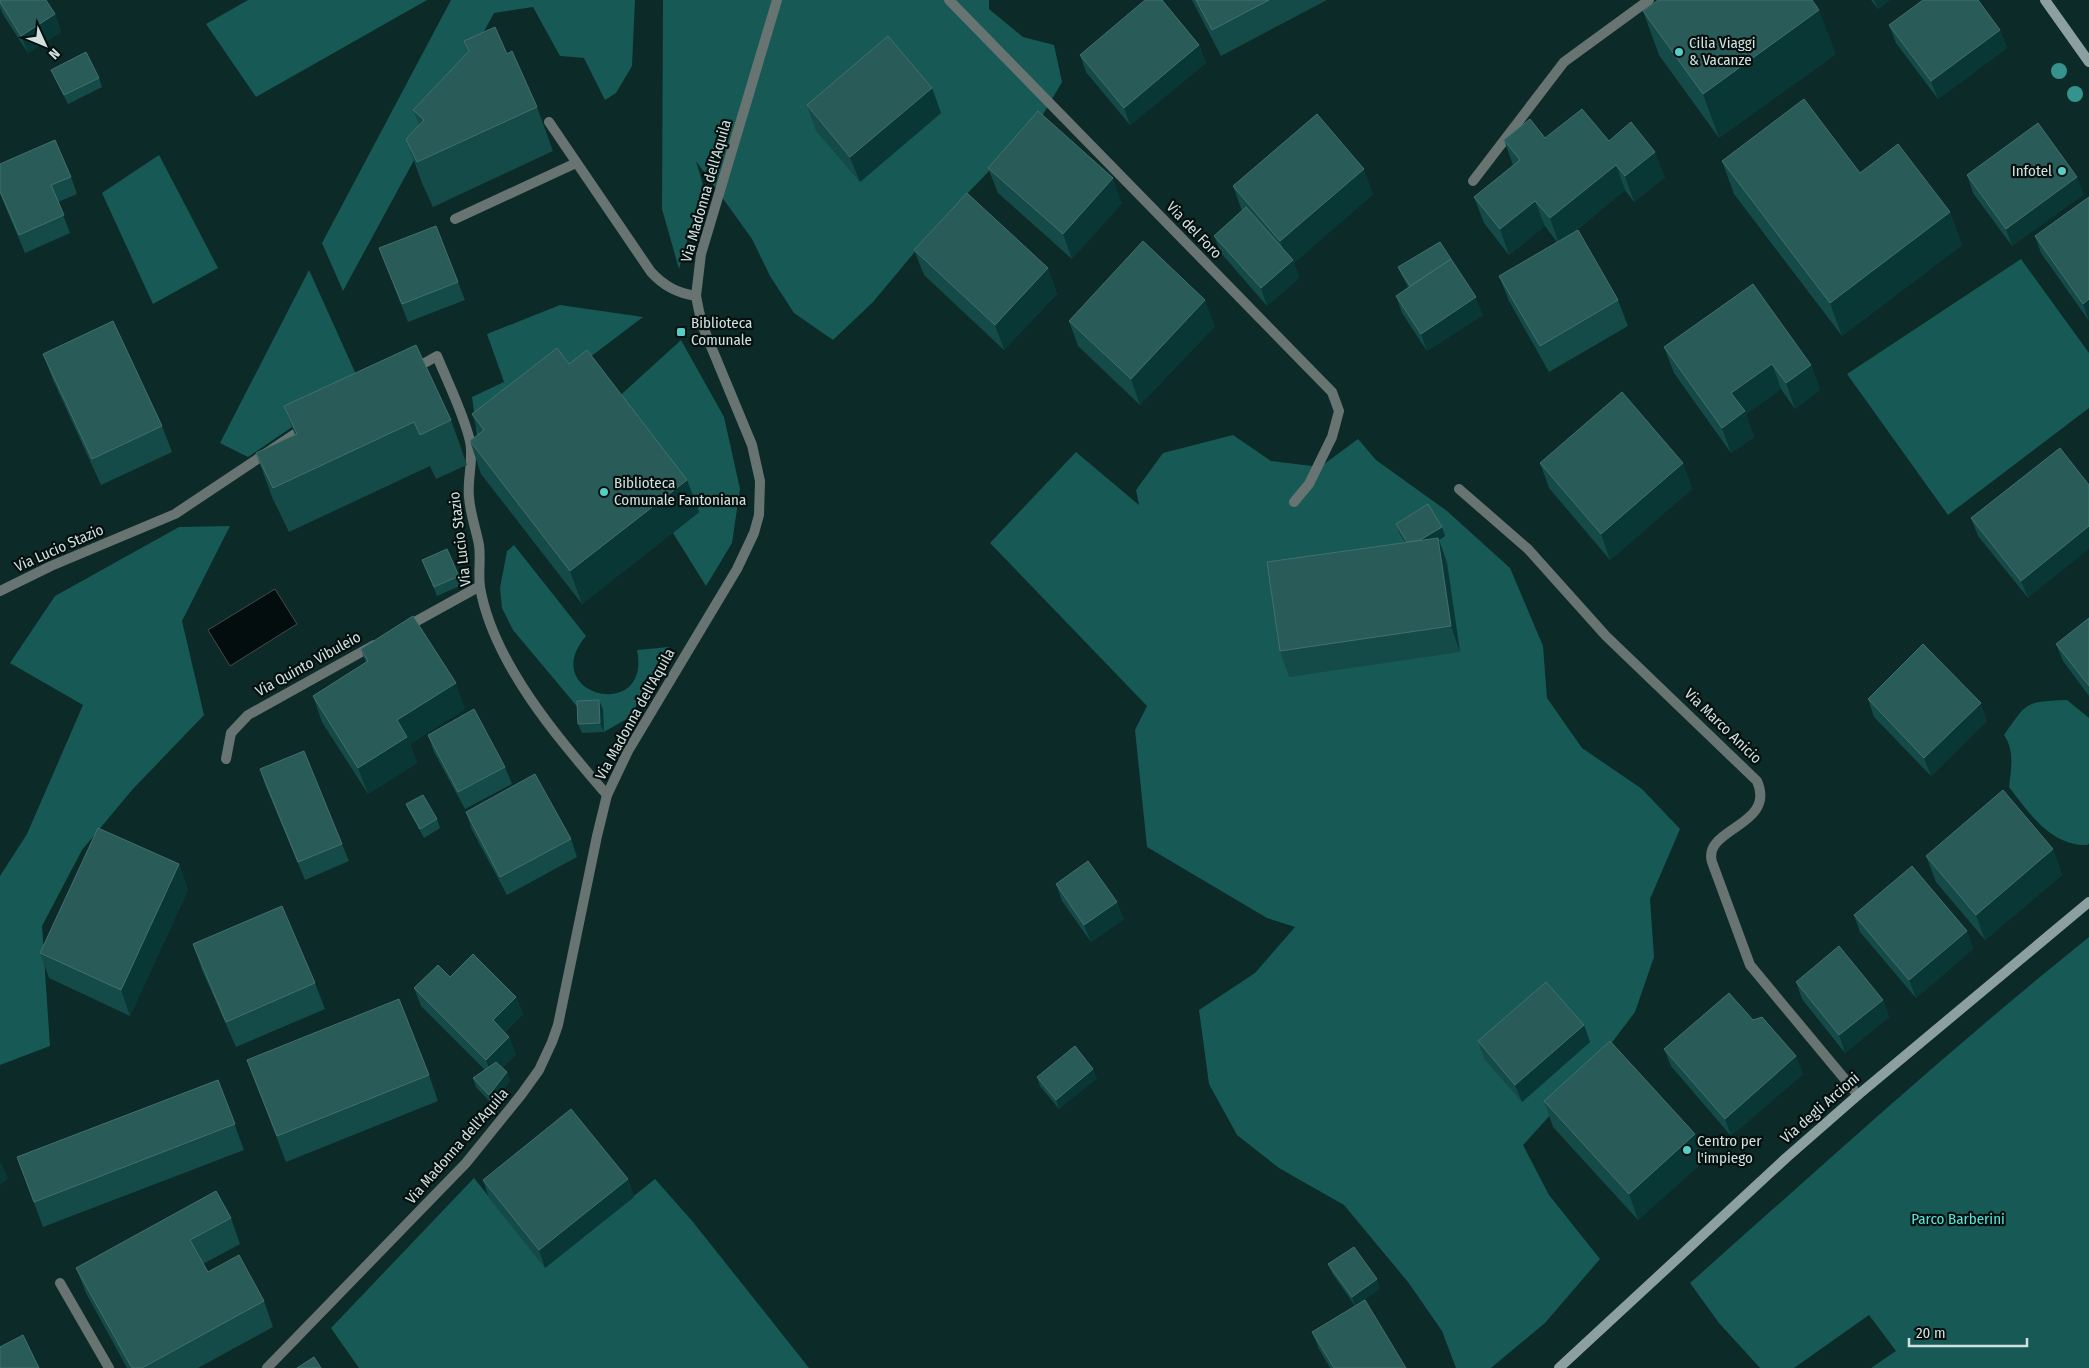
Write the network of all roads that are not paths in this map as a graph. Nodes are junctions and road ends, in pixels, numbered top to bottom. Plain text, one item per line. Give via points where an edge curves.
1 (777, 0) edge
2 (949, 0) edge
3 (1649, 0) edge
4 (2045, 0) edge
5 (2089, 62) edge
6 (549, 122) dead end
7 (576, 163) junction
8 (1473, 181) dead end
9 (455, 219) dead end
10 (696, 296) junction
11 (406, 374) edge
12 (317, 421) edge
13 (1459, 489) dead end
14 (1294, 502) dead end
15 (480, 586) junction
16 (0, 591) edge
17 (226, 759) dead end
18 (607, 795) junction
19 (2089, 902) edge
20 (1858, 1095) junction
21 (60, 1283) dead end
22 (109, 1368) edge
23 (267, 1368) edge
24 (1558, 1368) edge

1 - 10 street, Via Madonna dell'Aquila via 701,254
2 - 14 street, Via del Foro via 1332,392 1339,411 1332,438 1309,484
3 - 8 street via 1564,62
4 - 5 street
6 - 7 street
7 - 9 street
7 - 10 street via 660,282 683,294
10 - 18 street, Via Madonna dell'Aquila via 703,327 752,445 760,481 759,515 754,534 737,568 628,751
11 - 15 street, Via Lucio Stazio via 437,356 466,427 471,455 469,498 479,546
12 - 16 street, Via Lucio Stazio via 175,514
13 - 20 street, Via Marco Anicio via 1528,549 1606,636 1757,781 1761,799 1756,810 1718,841 1710,856 1750,965
15 - 17 street, Via Quinto Vibuleio via 248,715 232,733
15 - 18 street, Via Lucio Stazio via 493,630 513,671 557,734
18 - 23 street, Via Madonna dell'Aquila via 558,1025 539,1070 466,1163
19 - 20 street, Via degli Arcioni
20 - 24 street, Via degli Arcioni
21 - 22 street

